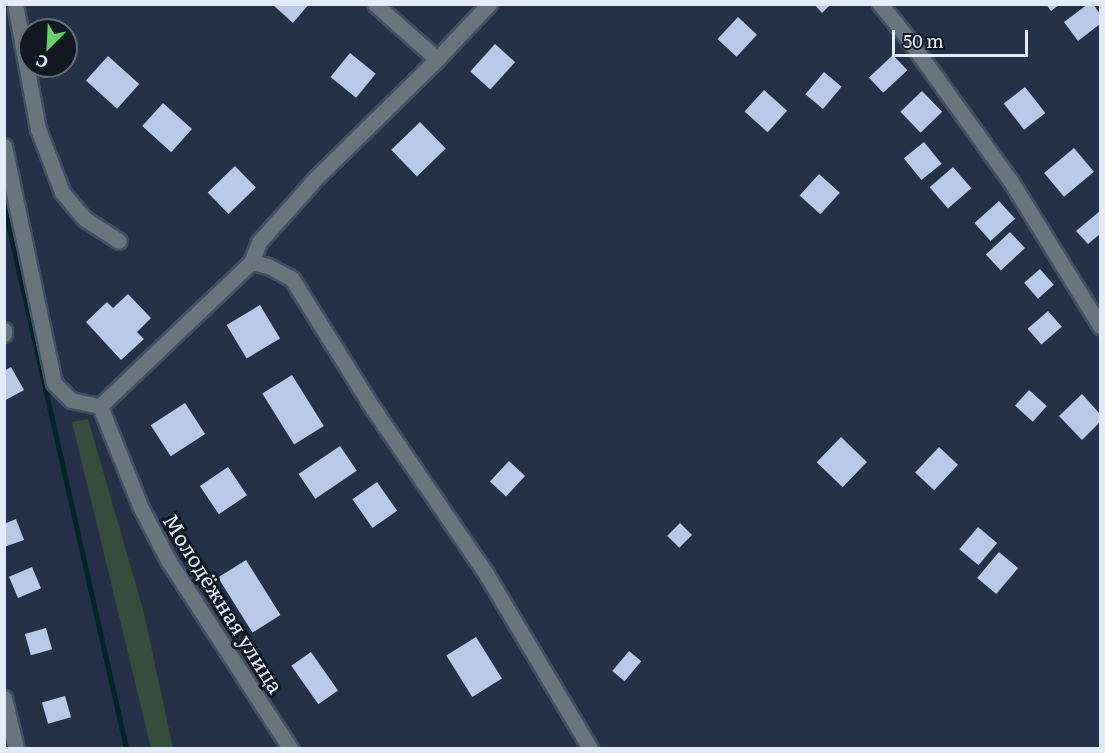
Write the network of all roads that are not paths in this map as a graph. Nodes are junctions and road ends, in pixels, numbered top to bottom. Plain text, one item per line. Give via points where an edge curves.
1 (15, 4) edge
2 (375, 4) edge
3 (489, 4) edge
4 (880, 4) edge
5 (437, 59) junction
6 (4, 146) edge
7 (119, 240) dead end
8 (251, 262) junction
9 (1101, 326) edge
10 (99, 406) junction
11 (4, 698) edge
12 (16, 748) edge
13 (290, 748) edge
14 (590, 748) edge

1 - 7 street via 38,129 62,192 85,219
2 - 5 street
3 - 5 street
4 - 9 street via 1010,180
5 - 8 street via 316,178 259,242
6 - 10 street via 54,382 71,400
8 - 10 street
8 - 14 street via 292,279 374,410 485,572
10 - 13 street, Молодёжная улица via 141,508 169,562
11 - 12 street

